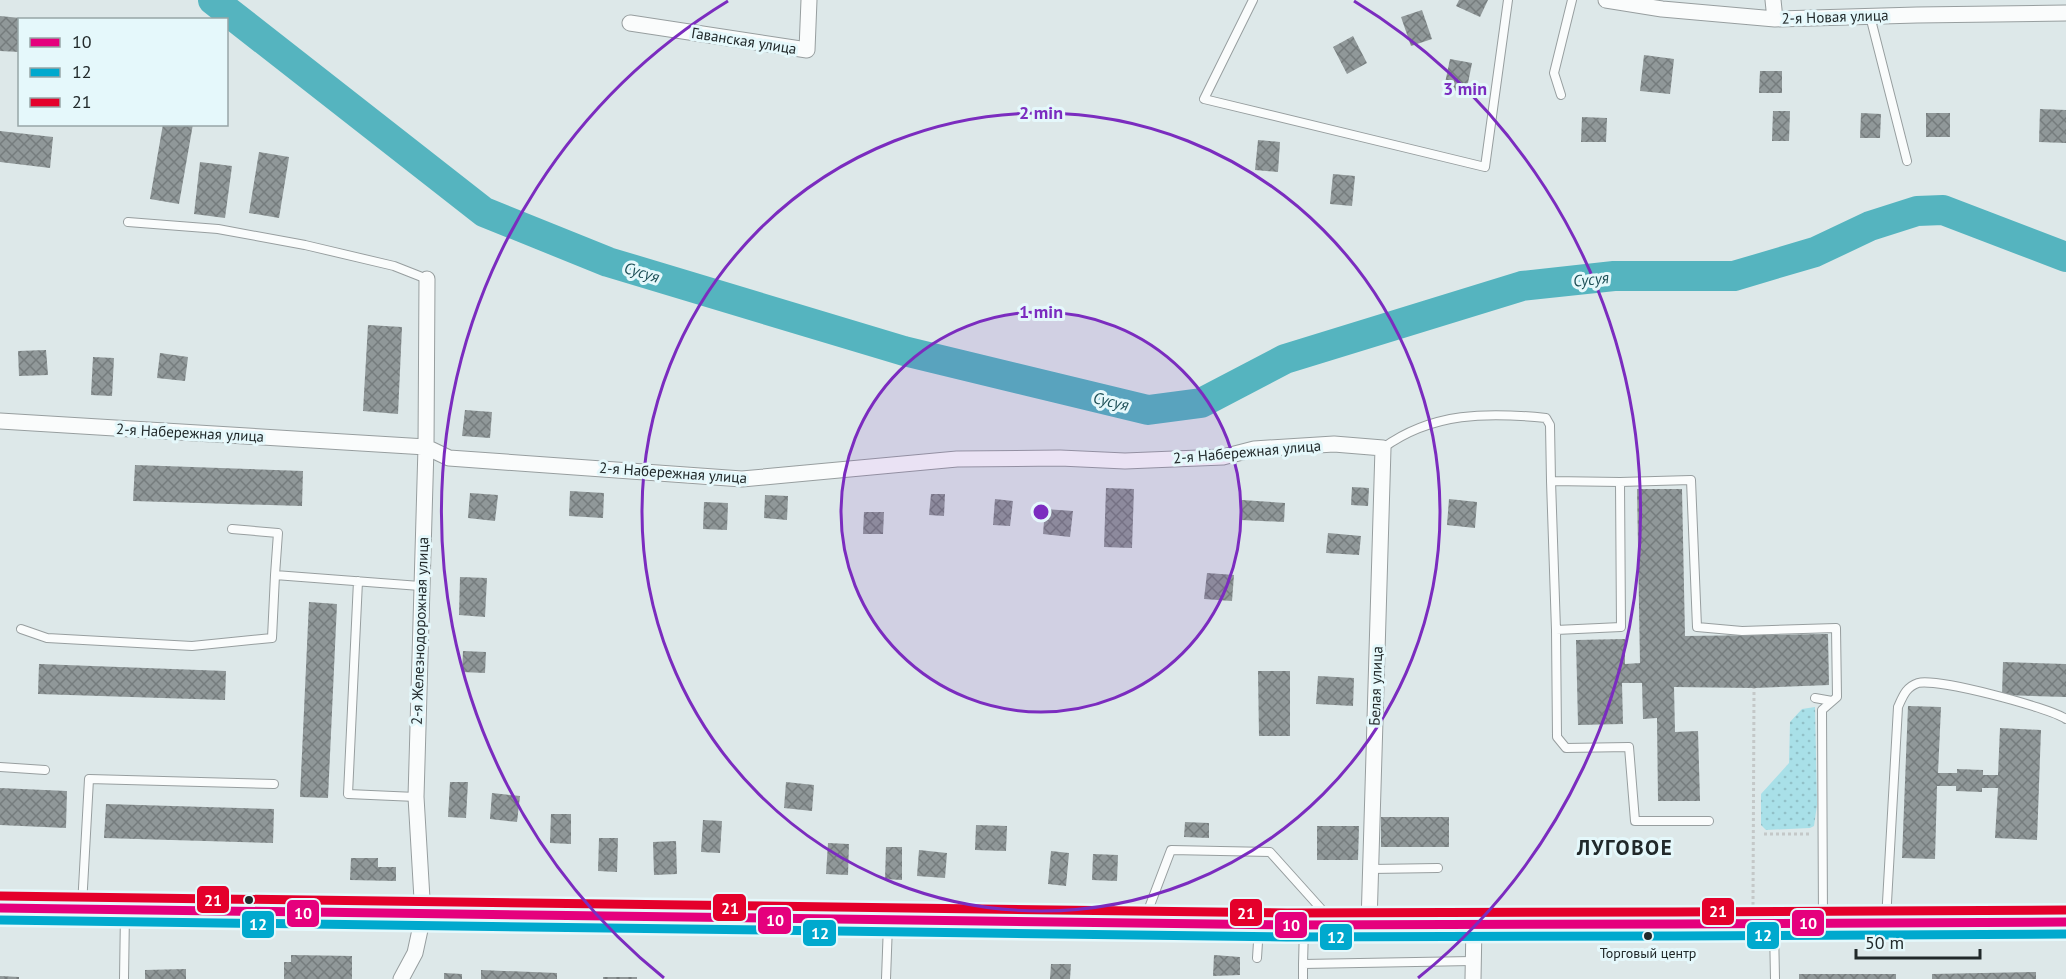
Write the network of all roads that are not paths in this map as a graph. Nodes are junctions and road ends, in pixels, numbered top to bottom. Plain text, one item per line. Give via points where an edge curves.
1 (809, 0) edge
2 (1253, 0) edge
3 (1508, 0) edge
4 (1572, 0) edge
5 (1606, 0) edge
6 (1773, 0) edge
7 (2066, 14) edge
8 (1870, 16) junction
9 (1775, 19) junction
10 (630, 23) dead end
11 (1561, 95) dead end
12 (1907, 160) dead end
13 (128, 222) dead end
14 (427, 279) joint
15 (0, 422) edge
16 (426, 447) junction
17 (1383, 448) junction
18 (1551, 481) junction
19 (1620, 482) junction
20 (232, 529) dead end
21 (275, 575) junction
22 (358, 581) junction
23 (420, 586) junction
24 (21, 629) dead end
25 (1556, 630) junction
26 (1815, 698) dead end
27 (1832, 701) junction
28 (2066, 719) edge
29 (0, 767) edge
30 (45, 770) dead end
31 (274, 784) dead end
32 (416, 797) junction
33 (1709, 821) dead end
34 (1438, 868) dead end
35 (1371, 869) junction
36 (0, 908) edge
37 (82, 909) junction
38 (125, 910) junction
39 (423, 916) junction
40 (888, 921) junction
41 (1762, 922) junction
42 (1823, 922) junction
43 (1886, 922) junction
44 (2066, 922) edge
45 (1143, 923) junction
46 (1259, 924) junction
47 (1304, 924) junction
48 (1335, 924) junction
49 (1370, 924) junction
50 (1474, 925) junction
51 (1257, 958) dead end
52 (1472, 961) junction
53 (1303, 964) junction
54 (124, 979) edge
55 (400, 979) edge
56 (886, 979) edge
57 (1303, 979) edge
58 (1473, 979) edge
59 (1775, 979) edge

1 - 10 street, Гаванская улица via 807,50
2 - 3 lane via 1204,99 1485,167
4 - 11 lane via 1554,73
5 - 9 street, 2-я Новая улица
6 - 9 street
7 - 8 street, 2-я Новая улица
8 - 9 street, 2-я Новая улица
8 - 12 lane
13 - 14 lane via 218,229 305,245 394,266
14 - 16 street, 2-я Железнодорожная улица
15 - 16 street, 2-я Набережная улица
16 - 17 street, 2-я Набережная улица via 449,458 742,479 957,459 1125,461 1223,457 1254,449 1334,444
16 - 23 street, 2-я Железнодорожная улица
17 - 18 lane via 1399,436 1448,418 1546,418 1550,425
17 - 35 street, Белая улица
18 - 19 lane
18 - 25 lane
19 - 25 lane via 1621,627
19 - 27 lane via 1691,480 1697,627 1742,631 1836,628 1837,697
20 - 21 lane via 278,533
21 - 22 lane
21 - 24 lane via 272,638 192,646 47,638
22 - 23 lane
22 - 32 lane via 348,794
23 - 32 street, 2-я Железнодорожная улица
25 - 33 lane via 1557,736 1566,748 1629,747 1635,821
26 - 27 lane
27 - 42 lane via 1822,710
28 - 43 lane via 2022,702 1947,685 1919,683 1906,690 1898,707
29 - 30 lane
31 - 37 lane via 89,779
32 - 39 street, 2-я Железнодорожная улица
34 - 35 lane
35 - 49 street, Белая улица
36 - 37 main road
37 - 38 main road
38 - 39 main road
38 - 54 lane
39 - 40 main road
39 - 55 street, 2-я Железнодорожная улица via 415,953
40 - 45 main road
40 - 56 lane
41 - 42 main road
41 - 50 main road
41 - 59 lane
42 - 43 main road
43 - 44 main road
45 - 46 main road
45 - 48 lane via 1171,850 1270,852
46 - 47 main road
46 - 51 lane
47 - 48 main road
47 - 53 lane
48 - 49 main road
49 - 50 main road
50 - 52 street
52 - 53 lane
52 - 58 street
53 - 57 lane

